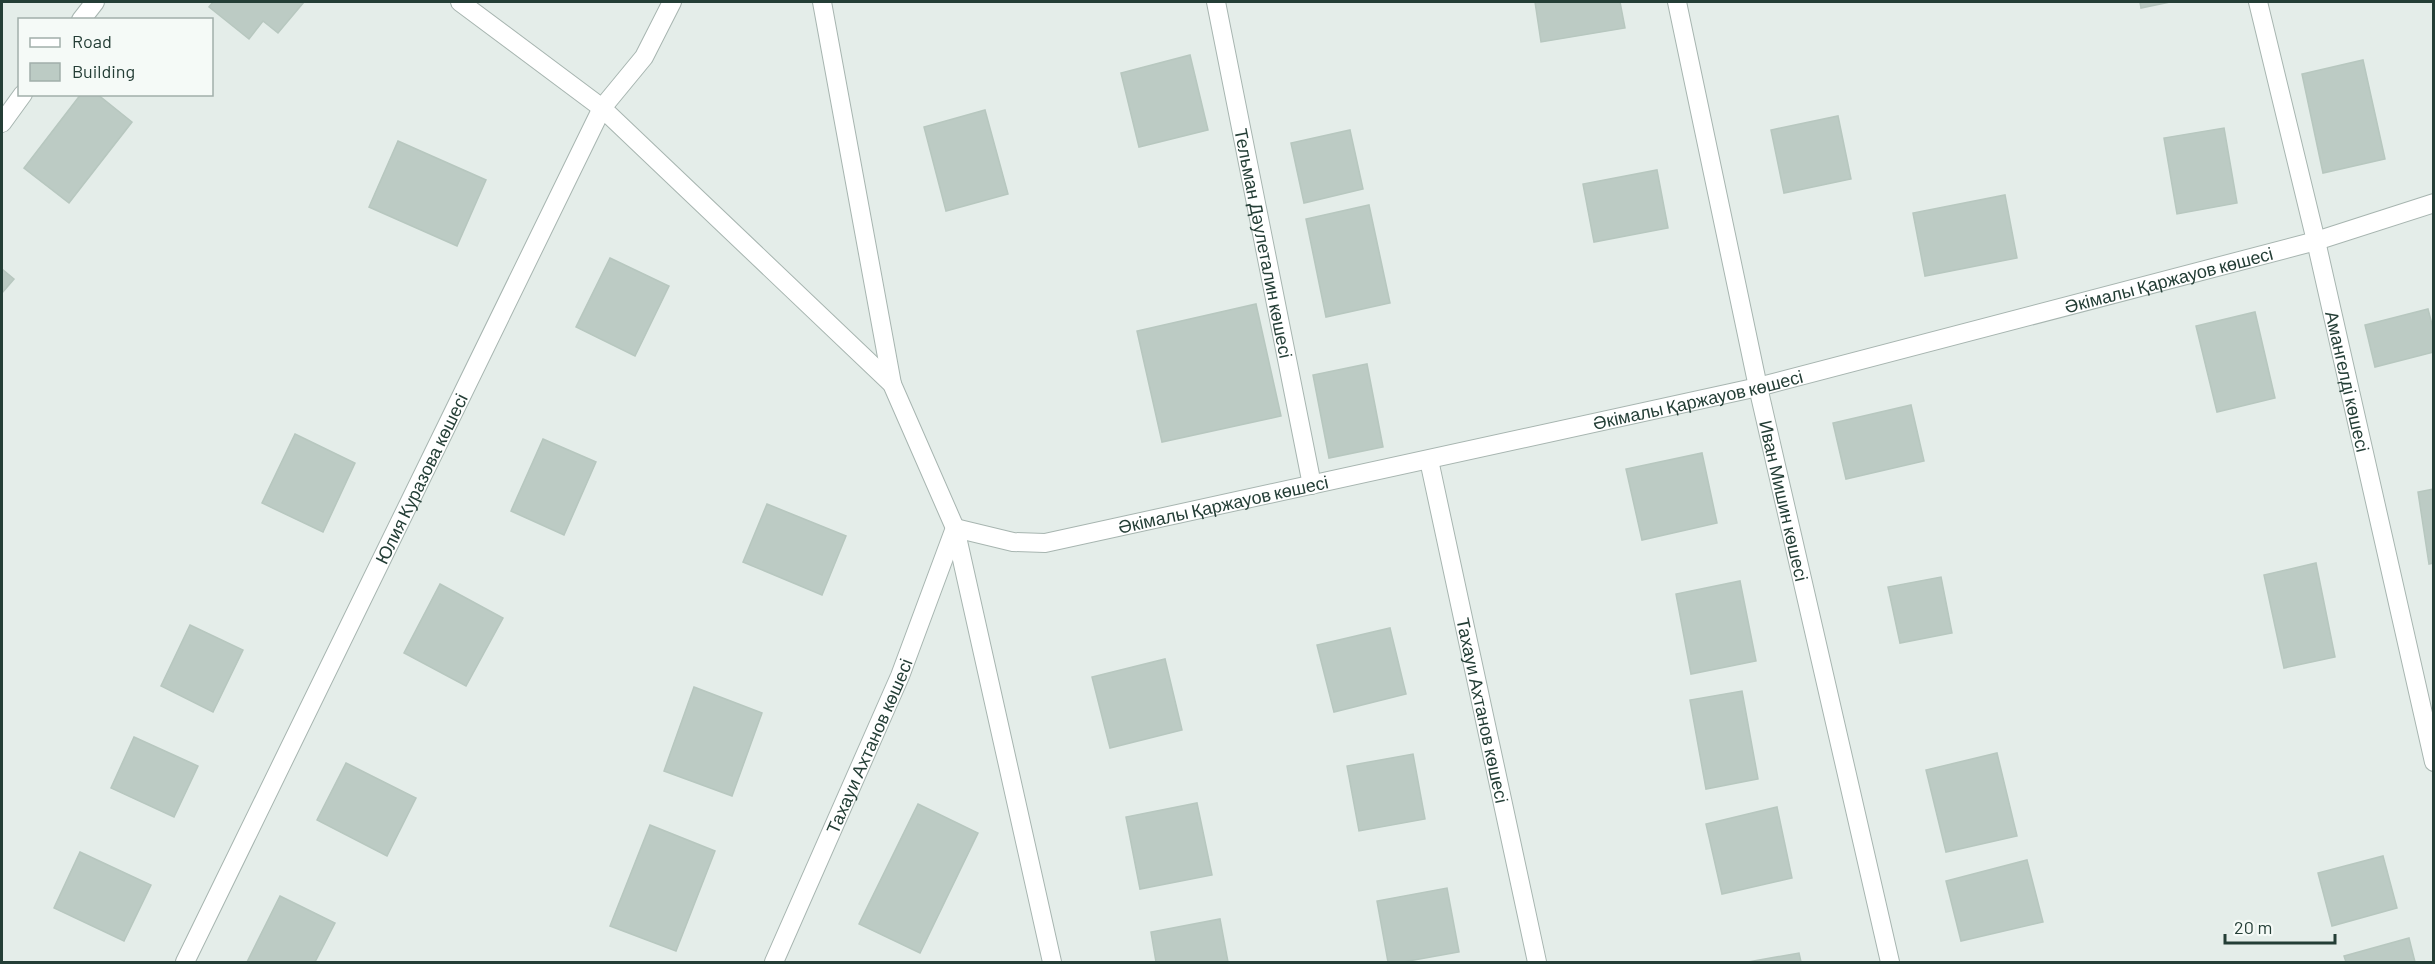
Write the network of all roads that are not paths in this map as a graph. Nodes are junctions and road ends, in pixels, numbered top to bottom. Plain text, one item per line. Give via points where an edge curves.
1 (95, 2) edge
2 (460, 2) edge
3 (672, 2) edge
4 (822, 2) edge
5 (1216, 2) edge
6 (1677, 2) edge
7 (2258, 2) edge
8 (83, 18) edge
9 (22, 96) edge
10 (602, 108) junction
11 (2, 123) edge
12 (2433, 203) edge
13 (2316, 240) junction
14 (892, 384) junction
15 (1758, 387) junction
16 (1429, 460) junction
17 (1312, 485) junction
18 (955, 528) junction
19 (2433, 762) edge
20 (185, 963) edge
21 (774, 963) edge
22 (1052, 963) edge
23 (1536, 963) edge
24 (1890, 963) edge

1 - 8 street
2 - 10 street
3 - 10 street, Юлия Куразова көшесі via 644,57
4 - 14 street
5 - 17 street, Тельман Дәулеталин көшесі
6 - 15 street, Иван Мишин көшесі
7 - 13 street, Амангелді көшесі
9 - 11 street
10 - 14 street
10 - 20 street, Юлия Куразова көшесі
12 - 13 street, Әкімалы Қаржауов көшесі
13 - 15 street, Әкімалы Қаржауов көшесі
13 - 19 street, Амангелді көшесі
14 - 18 street
15 - 16 street, Әкімалы Қаржауов көшесі
15 - 24 street, Иван Мишин көшесі
16 - 17 street, Әкімалы Қаржауов көшесі
16 - 23 street, Тахауи Ахтанов көшесі
17 - 18 street, Әкімалы Қаржауов көшесі via 1045,543 1013,542
18 - 21 street, Тахауи Ахтанов көшесі via 900,676
18 - 22 street

